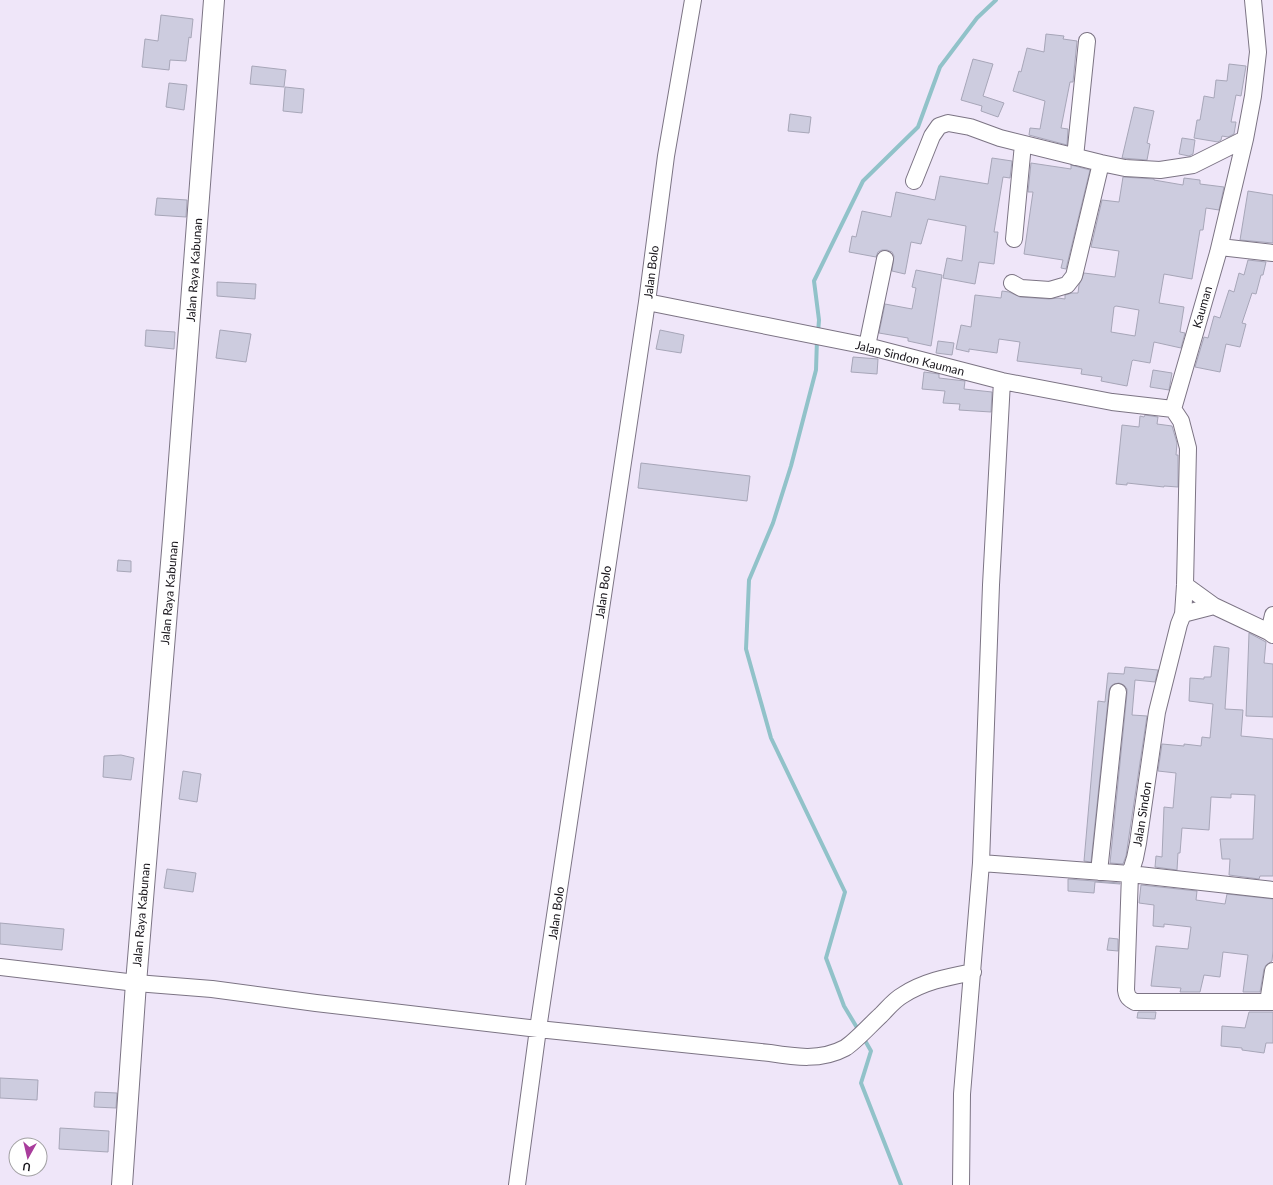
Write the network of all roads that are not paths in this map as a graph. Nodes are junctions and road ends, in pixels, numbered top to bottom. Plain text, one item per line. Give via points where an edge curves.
1 (214, 0) edge
2 (693, 0) edge
3 (1253, 0) edge
4 (1087, 41) dead end
5 (1245, 139) junction
6 (1023, 144) junction
7 (1074, 157) junction
8 (1101, 163) junction
9 (914, 180) dead end
10 (1014, 239) dead end
11 (1220, 247) junction
12 (1273, 252) edge
13 (885, 259) dead end
14 (1012, 282) dead end
15 (647, 302) junction
16 (867, 346) junction
17 (1002, 381) junction
18 (1173, 409) junction
19 (1185, 585) junction
20 (1214, 606) junction
21 (1183, 614) junction
22 (1273, 615) edge
23 (1271, 633) edge
24 (1118, 692) dead end
25 (981, 863) junction
26 (1099, 872) junction
27 (1130, 874) junction
28 (1273, 890) edge
29 (0, 967) edge
30 (1273, 971) edge
31 (973, 972) junction
32 (136, 983) junction
33 (1271, 1002) edge
34 (538, 1029) junction
35 (122, 1185) edge
36 (517, 1185) edge
37 (961, 1185) edge

1 - 32 street, Jalan Raya Kabunan
2 - 15 street, Jalan Bolo via 666,156
3 - 5 street, Kauman via 1258,52
4 - 7 street
5 - 8 street via 1194,165 1160,170 1125,168
5 - 11 street, Kauman
6 - 7 street
6 - 9 street via 970,127 948,123 939,126 932,136
6 - 10 street
7 - 8 street
8 - 14 street via 1074,276 1067,285 1050,290 1021,288
11 - 12 street
11 - 18 street, Kauman
13 - 16 street
15 - 16 street, Jalan Sindon Kauman
15 - 34 street, Jalan Bolo
16 - 17 street, Jalan Sindon Kauman
17 - 18 street, Jalan Sindon Kauman via 1112,402
17 - 25 street via 991,585
18 - 19 street via 1181,421 1188,448
19 - 20 street
19 - 21 street
20 - 21 street
20 - 23 street
21 - 27 street, Jalan Sindon via 1157,712 1138,843
22 - 23 street
24 - 26 street
25 - 26 street
25 - 31 street
26 - 27 street
27 - 28 street
27 - 33 street, Jalan Sindon via 1126,990 1130,1000 1141,1003
29 - 32 street
30 - 33 street
31 - 34 street via 923,984 894,1001 846,1047 811,1058
31 - 37 street via 962,1094
32 - 34 street via 212,989
32 - 35 street, Jalan Raya Kabunan
34 - 36 street, Jalan Bolo

